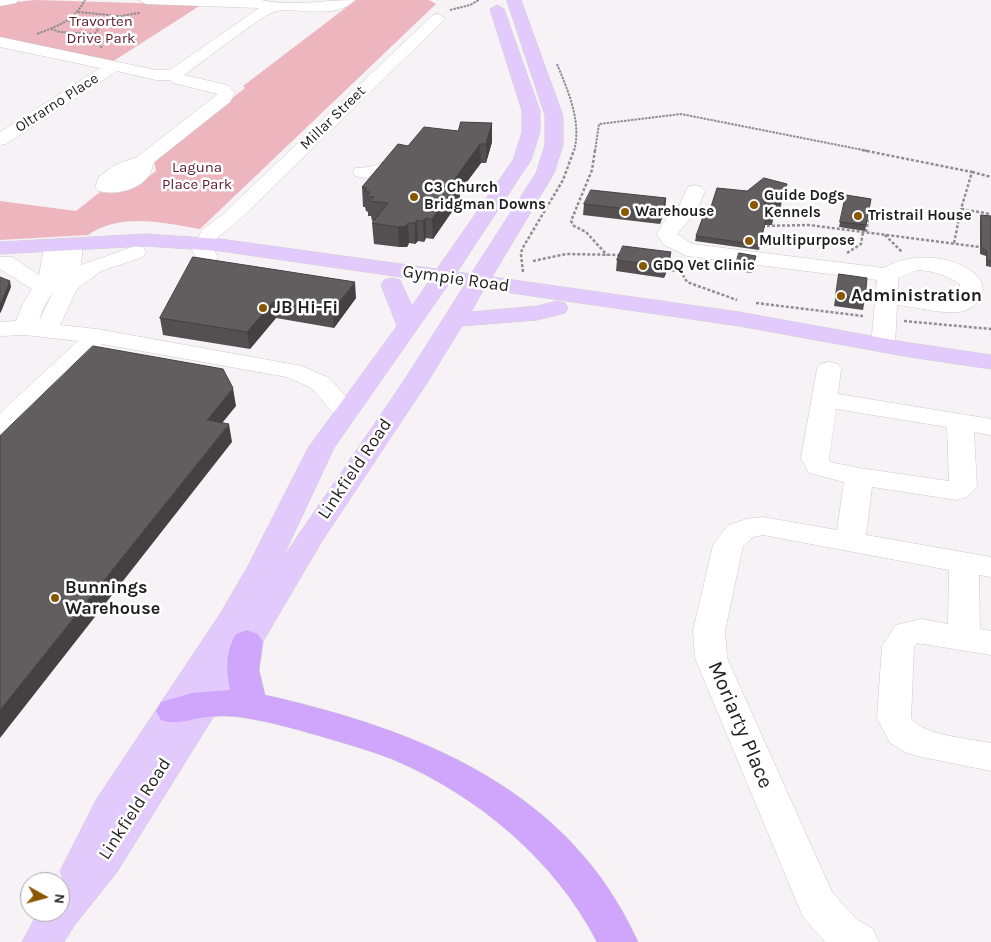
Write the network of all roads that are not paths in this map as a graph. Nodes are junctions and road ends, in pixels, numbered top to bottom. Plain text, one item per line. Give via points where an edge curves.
1 (11, 0) edge
2 (146, 0) edge
3 (348, 0) edge
4 (496, 0) edge
5 (514, 0) edge
6 (176, 1) edge
7 (215, 1) edge
8 (0, 2) edge
9 (270, 7) junction
10 (438, 18) road end
11 (4, 45) edge
12 (114, 66) junction
13 (174, 75) junction
14 (0, 140) edge
15 (384, 161) edge
16 (144, 162) dead end
17 (362, 172) dead end
18 (694, 191) dead end
19 (228, 219) junction
20 (239, 247) junction
21 (63, 250) junction
22 (205, 250) junction
23 (135, 252) junction
24 (495, 253) junction
25 (1, 257) edge
26 (456, 258) junction
27 (392, 277) junction
28 (438, 284) junction
29 (55, 287) junction
30 (521, 288) junction
31 (466, 299) junction
32 (408, 326) junction
33 (0, 329) edge
34 (35, 329) junction
35 (97, 336) junction
36 (883, 345) junction
37 (910, 350) junction
38 (991, 362) edge
39 (828, 369) dead end
40 (824, 399) junction
41 (347, 412) junction
42 (960, 422) junction
43 (0, 427) edge
44 (991, 427) edge
45 (859, 476) junction
46 (850, 541) junction
47 (977, 564) edge
48 (977, 641) edge
49 (247, 642) junction
50 (250, 705) junction
51 (188, 707) junction
52 (991, 757) edge
53 (51, 928) edge
54 (618, 942) edge
55 (859, 942) edge

1 - 8 street
2 - 6 street
3 - 9 street via 328,6
4 - 26 main road, Linkfield Road via 529,104 531,132 517,169
5 - 24 main road, Linkfield Road via 550,100 555,136 545,173
6 - 7 street
7 - 9 street
9 - 13 street
10 - 19 street, Millar Street
11 - 12 street
12 - 13 street via 156,75
12 - 14 street, Oltrarno Place
13 - 16 street via 180,80 227,92 224,98
15 - 17 street via 375,173
18 - 36 street via 687,210 670,227 667,234 671,240 687,250 886,297
19 - 20 street via 229,235
19 - 22 street, Millar Street via 209,234
20 - 22 main road, Gympie Road
20 - 27 main road, Gympie Road
21 - 22 main road, Gympie Road via 160,240
21 - 23 main road, Gympie Road
21 - 25 main road, Gympie Road
21 - 29 street
22 - 23 main road, Gympie Road
22 - 27 main road, Gympie Road
23 - 29 street via 93,266
24 - 30 main road via 508,265
24 - 31 main road, Linkfield Road
25 - 29 street
26 - 27 main road via 409,264
26 - 28 main road, Linkfield Road
27 - 28 main road, Gympie Road
27 - 32 main road
28 - 31 main road, Gympie Road
28 - 32 main road, Linkfield Road
29 - 34 street via 63,298
30 - 31 main road, Gympie Road
30 - 36 main road, Gympie Road via 739,319
31 - 37 main road, Gympie Road via 537,313 556,308 821,345
31 - 49 main road, Linkfield Road via 415,383 308,538
32 - 41 main road, Linkfield Road
33 - 34 street
34 - 35 street
35 - 41 street via 293,371 320,383
35 - 43 street
36 - 37 main road, Gympie Road
37 - 38 main road, Gympie Road
39 - 40 street
40 - 42 street
40 - 45 street via 815,458 819,467
41 - 51 main road, Linkfield Road via 312,464 263,566
42 - 44 street
42 - 45 street via 963,487 957,491
45 - 46 street
46 - 47 street, Moriarty Place
46 - 55 street, Moriarty Place via 763,526 737,533 728,545 708,639 711,658 817,904 842,932
47 - 48 street
48 - 52 street via 921,631 907,633 898,646 894,718 902,733 917,742
49 - 50 highway via 242,670
49 - 51 main road, Linkfield Road via 223,673
50 - 51 highway
50 - 54 highway via 364,735 416,754 467,780 520,819 560,858 595,902
51 - 53 main road, Linkfield Road via 103,860

